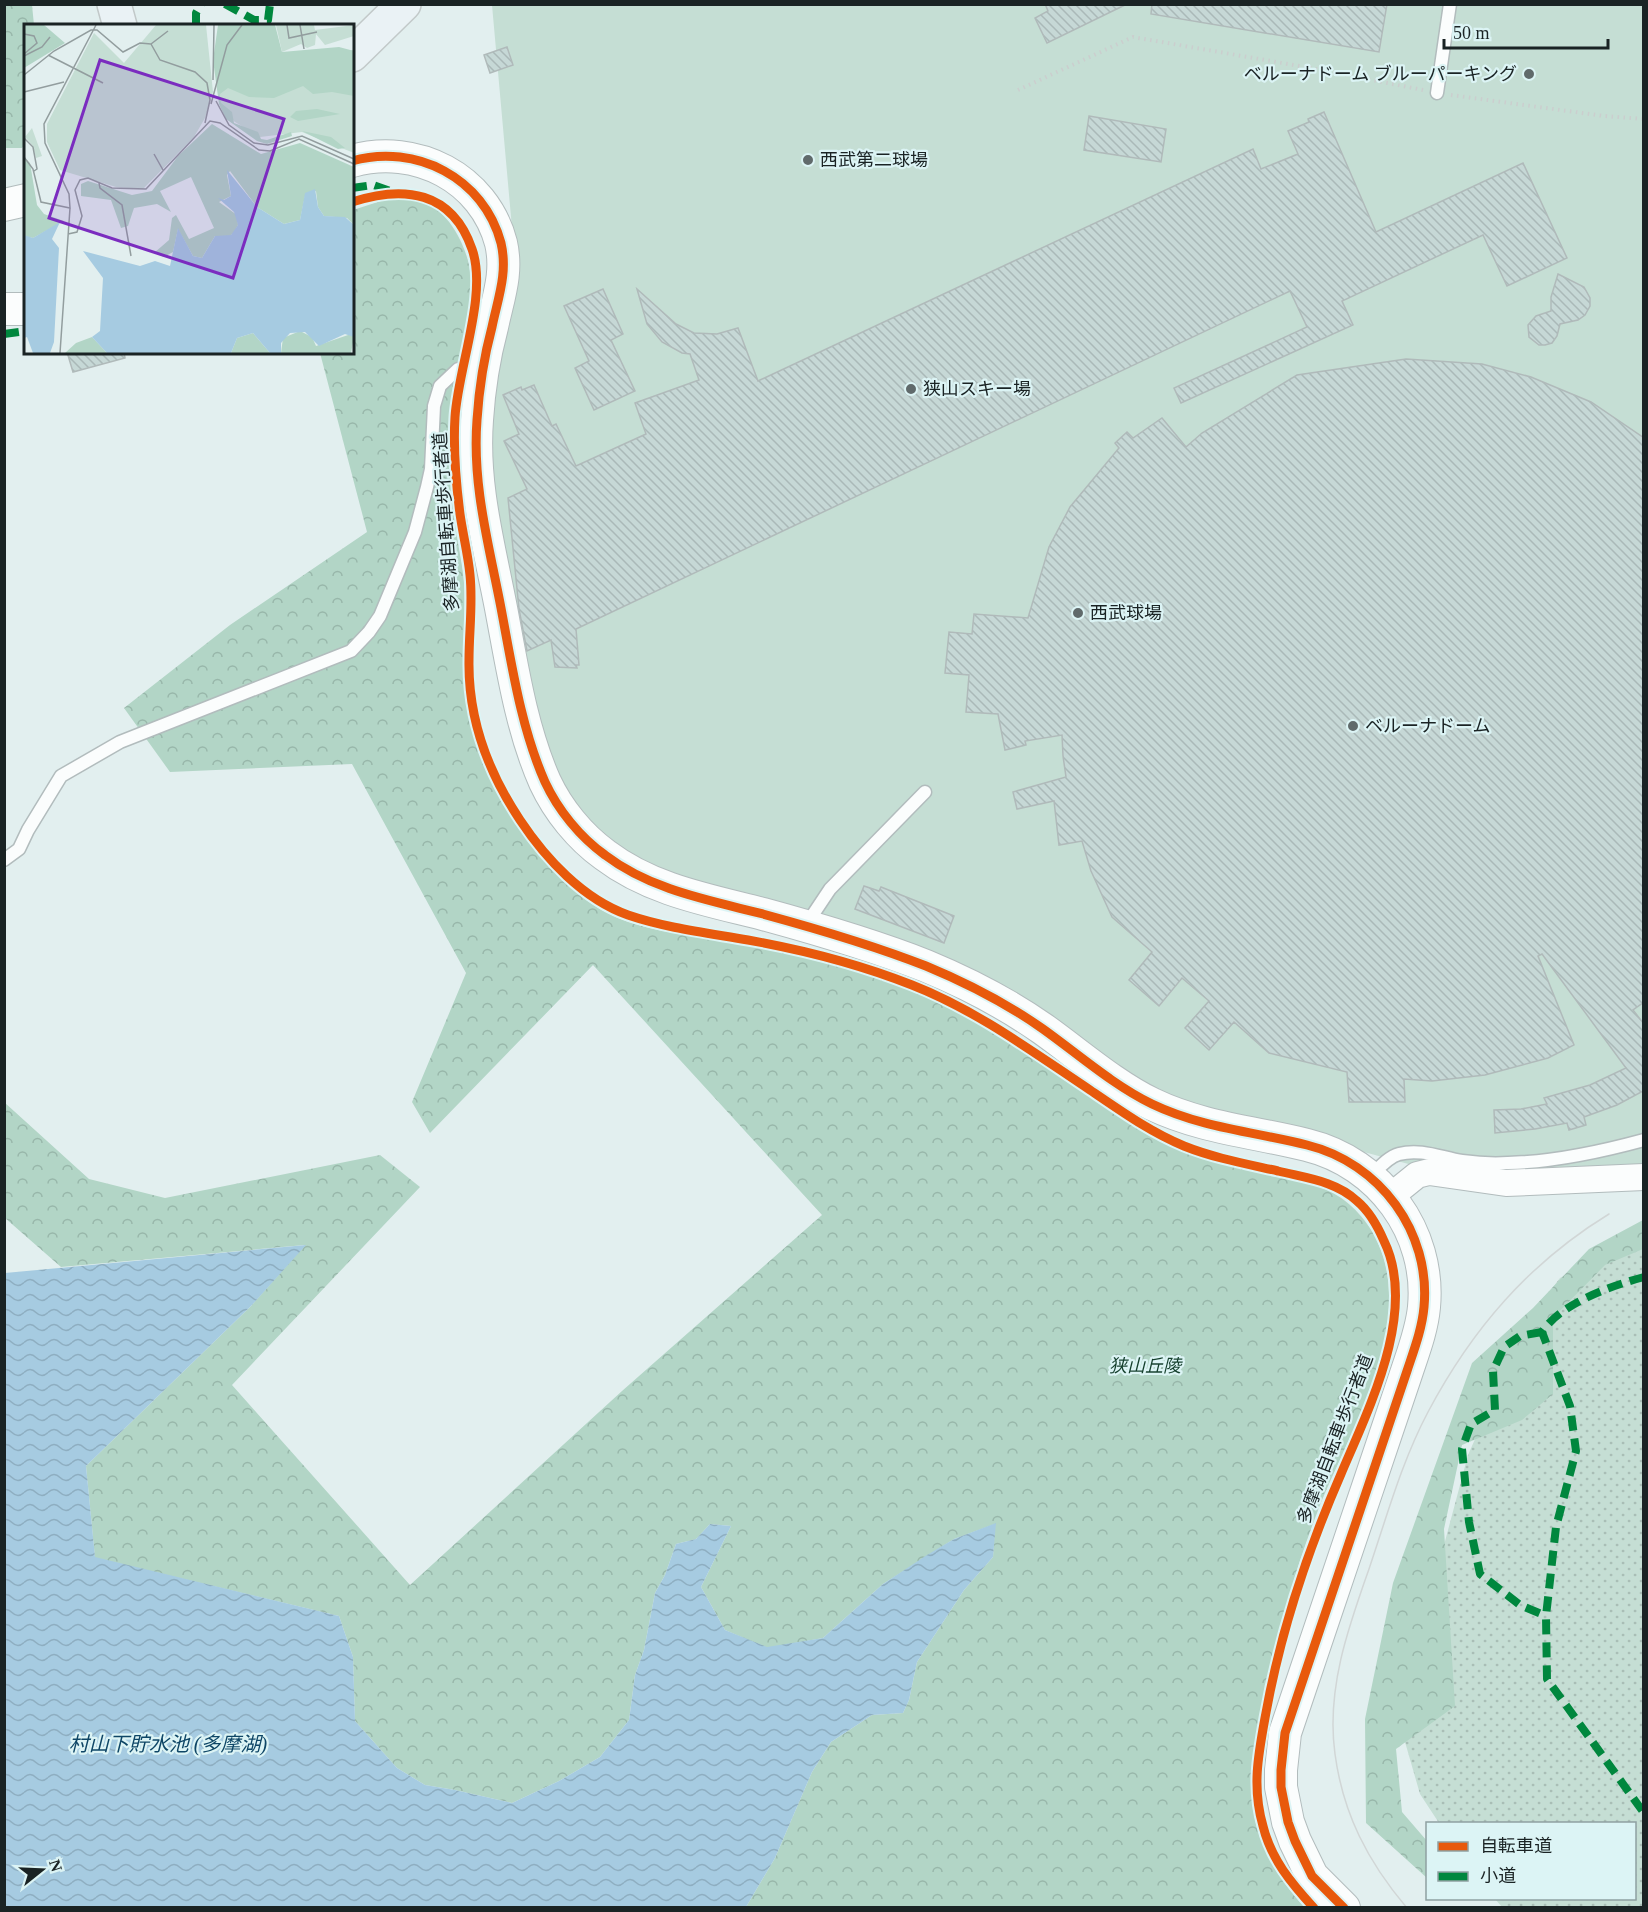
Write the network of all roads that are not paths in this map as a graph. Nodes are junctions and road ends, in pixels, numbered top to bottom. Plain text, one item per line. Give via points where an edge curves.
1 (114, 4) edge
2 (404, 4) edge
3 (1450, 4) edge
4 (119, 24) edge
5 (354, 53) edge
6 (1437, 93) road end
7 (354, 161) edge
8 (24, 201) edge
9 (4, 206) edge
10 (4, 309) edge
11 (24, 309) edge
12 (484, 363) junction
13 (925, 792) dead end
14 (4, 860) edge
15 (805, 926) junction
16 (1644, 1140) edge
17 (1644, 1177) edge
18 (1381, 1186) junction
19 (1344, 1908) edge

1 - 4 main road
2 - 5 main road
3 - 6 lane
7 - 12 street via 393,155 441,168 463,182 484,208 501,243 504,266
8 - 9 street
10 - 11 street
12 - 14 lane via 458,369 440,386 434,406 428,488 415,532 380,616 351,651 120,742 61,776 19,849
12 - 15 street via 476,424 479,499 523,713 552,796 586,839 638,876 680,893
13 - 15 lane via 830,890
15 - 18 street via 916,962 993,997 1152,1104 1212,1126 1323,1149
16 - 18 lane via 1600,1152 1508,1163 1462,1161 1408,1152 1388,1159
17 - 18 street via 1506,1183 1429,1172
18 - 19 street via 1405,1218 1418,1252 1424,1284 1422,1322 1285,1733 1281,1770 1284,1806 1294,1841 1312,1876

